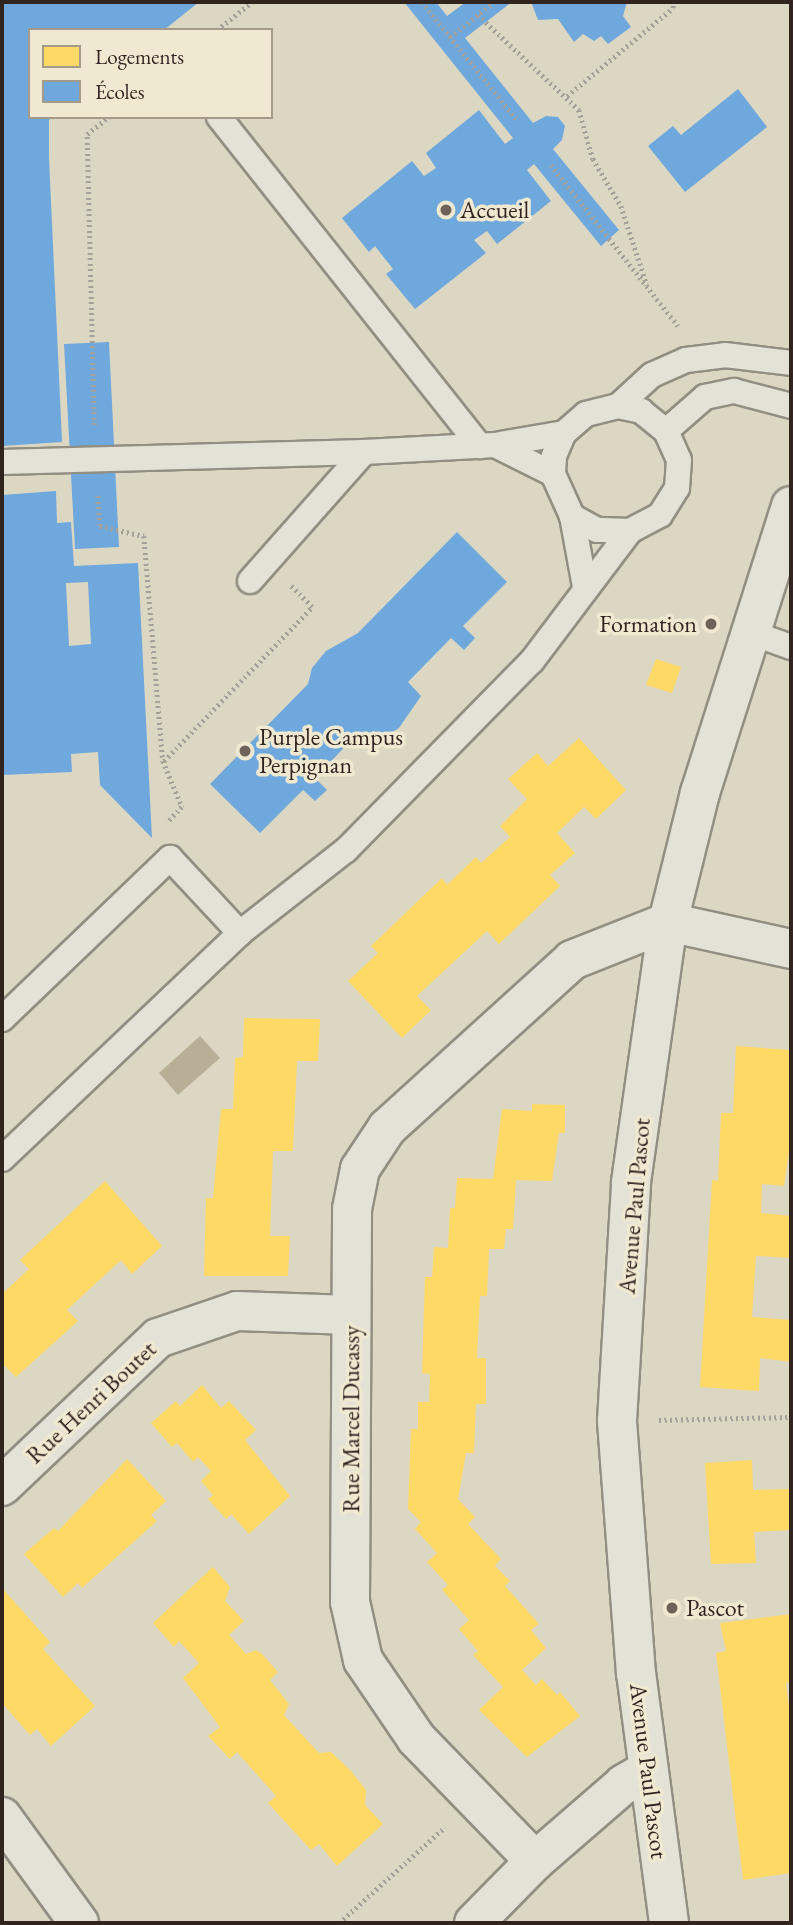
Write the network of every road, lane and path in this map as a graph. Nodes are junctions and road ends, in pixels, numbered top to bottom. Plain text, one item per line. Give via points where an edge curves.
1 (252, 2) edge
2 (422, 2) edge
3 (494, 2) edge
4 (673, 2) edge
5 (478, 15) junction
6 (220, 28) edge
7 (450, 37) junction
8 (567, 96) junction
9 (221, 119) edge
10 (516, 119) dead end
11 (551, 165) dead end
12 (647, 285) junction
13 (703, 358) junction
14 (791, 363) edge
15 (618, 406) junction
16 (791, 407) edge
17 (666, 431) junction
18 (564, 433) junction
19 (488, 446) junction
20 (364, 453) junction
21 (2, 462) edge
22 (553, 474) junction
23 (791, 506) edge
24 (572, 516) junction
25 (630, 531) junction
26 (267, 562) junction
27 (250, 581) dead end
28 (585, 587) junction
29 (752, 633) junction
30 (791, 647) edge
31 (163, 761) dead end
32 (668, 922) junction
33 (240, 933) junction
34 (791, 948) edge
35 (2, 1019) edge
36 (2, 1157) edge
37 (351, 1315) junction
38 (791, 1417) edge
39 (617, 1421) junction
40 (2, 1486) edge
41 (648, 1770) junction
42 (476, 1799) junction
43 (2, 1817) edge
44 (535, 1861) junction
45 (79, 1923) edge
46 (340, 1923) edge
47 (474, 1923) edge
48 (669, 1923) edge

1 - 6 path
2 - 7 path
3 - 5 path
4 - 8 path via 673,8
5 - 7 path
5 - 8 path
7 - 10 path
8 - 12 path via 579,110 593,159 621,206
9 - 19 lane
11 - 12 path
12 - 13 path
13 - 14 lane via 725,355
13 - 15 lane via 652,375
15 - 17 lane via 641,411
15 - 18 lane via 586,414
16 - 17 lane via 734,391 705,397
17 - 25 lane via 678,460 677,488 660,515
18 - 19 lane
18 - 22 lane via 554,456
19 - 20 lane
19 - 22 lane
20 - 21 lane
20 - 26 lane
22 - 24 lane
23 - 29 street, Avenue Paul Pascot
24 - 25 lane via 597,530
24 - 28 lane
25 - 28 lane
26 - 27 lane
26 - 31 path via 312,607
28 - 33 lane via 532,661 346,850
29 - 30 lane
29 - 32 street, Avenue Paul Pascot via 700,793
32 - 34 street
32 - 37 street, Rue Marcel Ducassy via 572,960 387,1128 360,1169 357,1182 352,1209
32 - 39 street, Avenue Paul Pascot via 631,1182
33 - 35 lane via 170,858
33 - 36 lane
37 - 40 street, Rue Henri Boutet via 237,1311 158,1338
37 - 42 street, Rue Marcel Ducassy via 350,1602 363,1660 416,1738
38 - 39 path
39 - 41 street, Avenue Paul Pascot
41 - 44 street via 624,1784
41 - 48 street, Avenue Paul Pascot
42 - 44 street, Rue Marcel Ducassy
42 - 46 path
43 - 45 street
44 - 47 street

